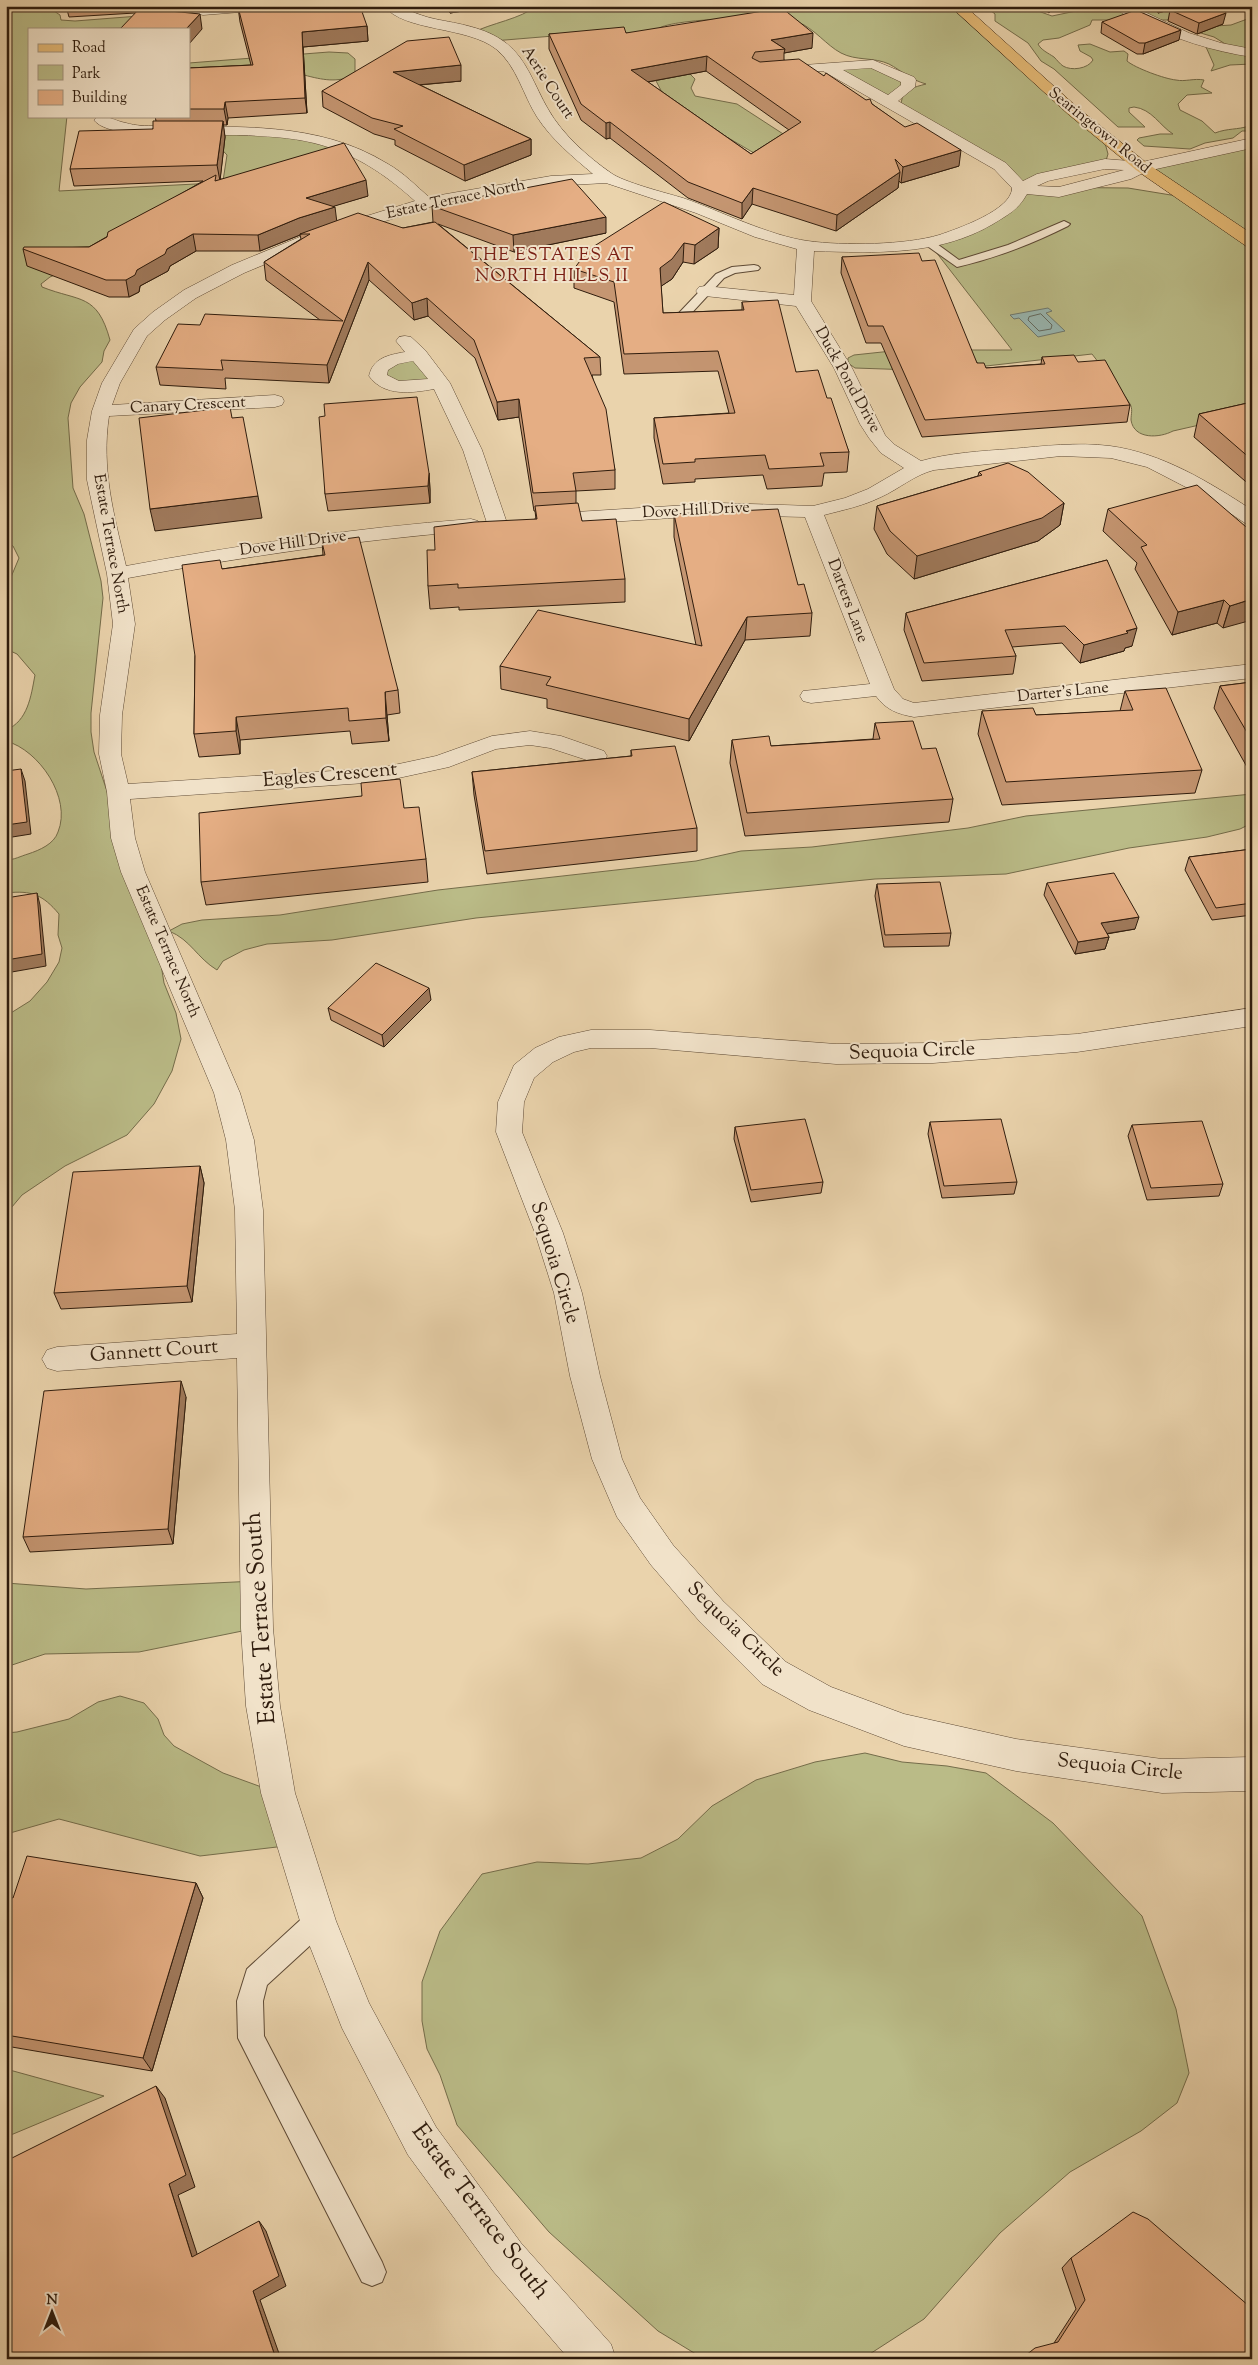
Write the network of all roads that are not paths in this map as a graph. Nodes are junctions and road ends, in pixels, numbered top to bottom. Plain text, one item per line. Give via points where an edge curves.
1 (183, 6) edge
2 (266, 6) edge
3 (391, 6) edge
4 (956, 6) edge
5 (1121, 6) edge
6 (1252, 53) edge
7 (826, 66) junction
8 (759, 72) edge
9 (888, 102) junction
10 (102, 120) dead end
11 (1252, 143) edge
12 (1142, 166) junction
13 (607, 178) junction
14 (1020, 188) junction
15 (426, 203) junction
16 (1064, 224) dead end
17 (1252, 242) edge
18 (929, 243) junction
19 (806, 246) junction
20 (754, 268) dead end
21 (705, 291) junction
22 (802, 302) junction
23 (683, 315) edge
24 (405, 341) dead end
25 (419, 354) junction
26 (441, 383) junction
27 (275, 401) dead end
28 (101, 411) junction
29 (918, 468) junction
30 (813, 512) junction
31 (1252, 519) edge
32 (513, 522) junction
33 (117, 574) junction
34 (1252, 671) edge
35 (883, 689) junction
36 (811, 696) dead end
37 (596, 756) dead end
38 (118, 792) junction
39 (1252, 1017) edge
40 (202, 1034) joint
41 (250, 1345) junction
42 (57, 1359) dead end
43 (1252, 1774) edge
44 (318, 1921) junction
45 (372, 2272) dead end
46 (596, 2359) edge

1 - 2 street via 203,11
3 - 13 street, Aerie Court via 410,18 472,33 502,46 518,67 545,117 561,137
4 - 12 main road, Searingtown Road via 1053,94
5 - 6 street via 1182,34
7 - 8 street
7 - 9 street
7 - 9 street via 873,64 909,80 908,87
9 - 14 street via 1000,166
10 - 15 street via 125,129 263,130 310,137 348,149 382,166
11 - 12 street
12 - 14 street via 1105,164 1043,177
12 - 17 main road, Searingtown Road
13 - 15 street, Estate Terrace North via 523,185
13 - 19 street, Estate Terrace North
14 - 18 street, Estate Terrace North via 1013,205 971,230
15 - 28 street, Estate Terrace North via 308,240 238,269 190,294 140,333 111,383
16 - 18 lane via 1012,248 957,264
18 - 19 street, Estate Terrace North via 883,248
19 - 22 street
20 - 21 lane via 732,270 720,276
21 - 22 street
21 - 23 lane
22 - 29 street, Duck Pond Drive via 843,368 878,438 888,449
24 - 25 street
25 - 26 street
25 - 26 street via 385,363 380,367 378,376 381,381 395,386
26 - 32 street via 481,472
27 - 28 street, Canary Crescent
28 - 33 street, Estate Terrace North via 96,440 96,480
29 - 30 street, Dove Hill Drive via 875,493
29 - 31 street, Dove Hill Drive via 946,460 1061,450 1111,452 1154,463 1214,494
30 - 32 street, Dove Hill Drive via 720,509
30 - 35 street, Darters Lane
32 - 33 street, Dove Hill Drive via 331,538
33 - 38 street, Estate Terrace North via 124,629 111,715 110,754
34 - 35 street, Darter's Lane via 914,710 895,704
35 - 36 street
37 - 38 street, Eagles Crescent via 553,741 530,738 492,744 441,762 380,775
38 - 40 street, Estate Terrace North via 123,838 133,872
39 - 43 street, Sequoia Circle via 1077,1042 933,1053 836,1054 650,1039 591,1039 568,1044 544,1055 523,1072 511,1102 509,1132 549,1233 568,1293 606,1459 628,1507 662,1556 712,1612 774,1673 821,1699 904,1730 1016,1755 1162,1776
40 - 41 street, Estate Terrace South via 227,1093 240,1140 249,1210
41 - 42 street, Gannett Court
41 - 44 street, Estate Terrace South via 257,1628 263,1706 278,1793
44 - 45 lane via 256,1978 250,2001 250,2038
44 - 46 street, Estate Terrace South via 355,2015 422,2141 507,2257

